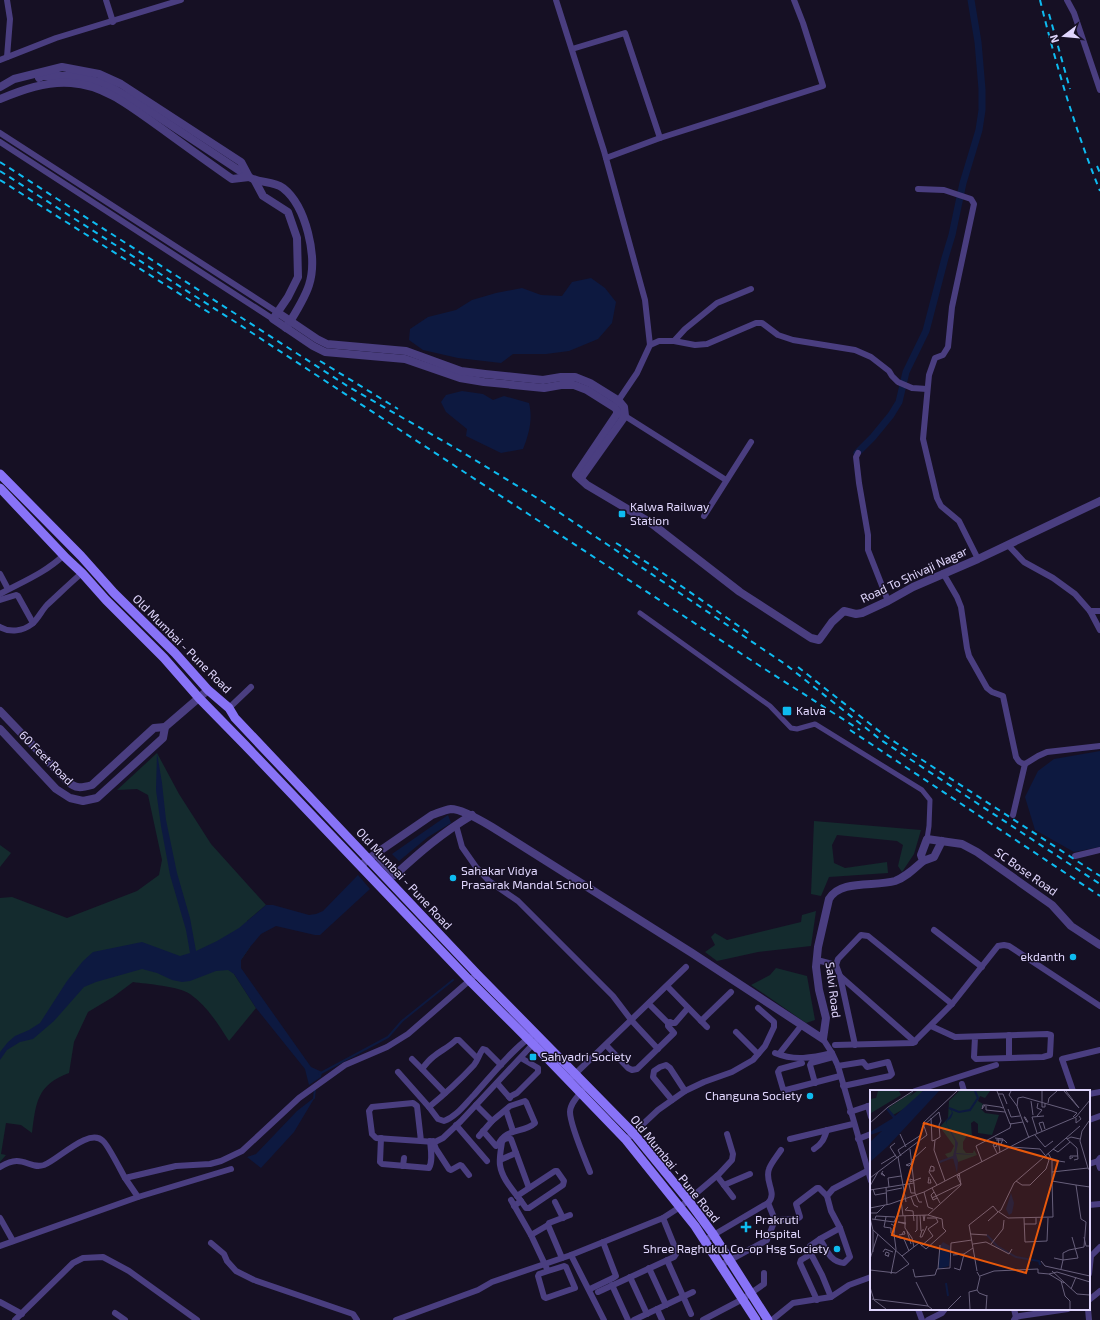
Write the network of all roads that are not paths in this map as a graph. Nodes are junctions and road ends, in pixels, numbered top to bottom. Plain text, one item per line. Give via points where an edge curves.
1 (7, 0) edge
2 (106, 0) edge
3 (181, 0) edge
4 (556, 0) edge
5 (794, 0) edge
6 (1067, 0) edge
7 (113, 22) junction
8 (572, 49) junction
9 (7, 57) junction
10 (0, 60) edge
11 (0, 87) edge
12 (1100, 90) edge
13 (0, 94) edge
14 (0, 99) edge
15 (0, 133) edge
16 (660, 138) junction
17 (0, 142) edge
18 (606, 158) junction
19 (252, 179) junction
20 (918, 189) dead end
21 (751, 289) dead end
22 (275, 316) junction
23 (288, 325) junction
24 (674, 341) junction
25 (650, 345) junction
26 (927, 389) junction
27 (619, 409) junction
28 (751, 442) dead end
29 (858, 453) dead end
30 (0, 474) edge
31 (726, 480) junction
32 (0, 488) edge
33 (1100, 501) edge
34 (704, 516) dead end
35 (1008, 545) junction
36 (64, 555) junction
37 (978, 559) junction
38 (82, 573) junction
39 (943, 573) junction
40 (0, 574) edge
41 (8, 590) junction
42 (114, 592) junction
43 (0, 594) edge
44 (0, 600) edge
45 (106, 600) junction
46 (888, 601) junction
47 (1090, 611) junction
48 (1100, 611) edge
49 (640, 613) dead end
50 (33, 623) junction
51 (0, 627) edge
52 (1100, 630) edge
53 (251, 687) dead end
54 (208, 690) junction
55 (199, 698) junction
56 (230, 708) junction
57 (0, 711) edge
58 (165, 727) junction
59 (0, 729) edge
60 (1100, 746) edge
61 (1025, 764) junction
62 (69, 784) junction
63 (61, 792) junction
64 (472, 815) junction
65 (1013, 815) dead end
66 (456, 825) junction
67 (927, 839) junction
68 (942, 841) junction
69 (1100, 850) edge
70 (377, 855) junction
71 (1075, 856) dead end
72 (923, 861) junction
73 (365, 863) junction
74 (395, 875) junction
75 (395, 887) junction
76 (934, 930) dead end
77 (1100, 945) edge
78 (817, 960) junction
79 (836, 965) junction
80 (982, 966) junction
81 (686, 967) dead end
82 (477, 974) junction
83 (840, 976) junction
84 (470, 981) junction
85 (666, 986) junction
86 (731, 992) dead end
87 (649, 1004) junction
88 (952, 1004) junction
89 (1100, 1006) edge
90 (688, 1008) junction
91 (758, 1008) dead end
92 (632, 1021) junction
93 (701, 1021) junction
94 (668, 1023) junction
95 (801, 1026) junction
96 (931, 1026) junction
97 (707, 1027) dead end
98 (736, 1032) dead end
99 (1009, 1035) junction
100 (975, 1036) junction
101 (534, 1039) junction
102 (823, 1039) junction
103 (915, 1042) junction
104 (606, 1045) junction
105 (835, 1045) dead end
106 (855, 1045) junction
107 (658, 1049) junction
108 (1100, 1050) edge
109 (758, 1054) junction
110 (832, 1055) junction
111 (412, 1058) dead end
112 (477, 1058) junction
113 (520, 1058) junction
114 (1009, 1058) junction
115 (802, 1063) dead end
116 (996, 1065) dead end
117 (501, 1066) junction
118 (838, 1066) junction
119 (422, 1069) junction
120 (398, 1072) dead end
121 (840, 1076) junction
122 (572, 1077) junction
123 (497, 1083) junction
124 (815, 1083) junction
125 (962, 1084) dead end
126 (843, 1086) junction
127 (584, 1090) junction
128 (917, 1090) edge
129 (964, 1090) edge
130 (1073, 1090) edge
131 (685, 1091) junction
132 (1100, 1092) edge
133 (445, 1093) junction
134 (1090, 1094) edge
135 (508, 1097) junction
136 (672, 1100) junction
137 (476, 1105) junction
138 (512, 1106) junction
139 (870, 1106) edge
140 (429, 1107) junction
141 (506, 1110) junction
142 (850, 1112) junction
143 (1100, 1116) edge
144 (1090, 1120) edge
145 (492, 1122) junction
146 (853, 1124) junction
147 (456, 1125) junction
148 (827, 1130) junction
149 (513, 1131) junction
150 (634, 1134) junction
151 (727, 1134) dead end
152 (870, 1134) edge
153 (477, 1137) junction
154 (381, 1138) junction
155 (870, 1138) edge
156 (790, 1139) dead end
157 (626, 1140) junction
158 (858, 1140) junction
159 (421, 1141) junction
160 (432, 1141) junction
161 (814, 1149) dead end
162 (781, 1150) dead end
163 (516, 1153) junction
164 (404, 1158) dead end
165 (1099, 1159) edge
166 (500, 1160) junction
167 (487, 1161) dead end
168 (659, 1164) junction
169 (1090, 1164) edge
170 (402, 1166) junction
171 (0, 1167) edge
172 (1100, 1168) edge
173 (231, 1169) dead end
174 (869, 1170) edge
175 (652, 1171) junction
176 (590, 1172) dead end
177 (750, 1174) dead end
178 (469, 1175) dead end
179 (717, 1176) junction
180 (125, 1178) junction
181 (724, 1185) junction
182 (529, 1188) junction
183 (827, 1196) junction
184 (138, 1197) junction
185 (519, 1198) junction
186 (732, 1198) dead end
187 (511, 1200) dead end
188 (688, 1200) junction
189 (555, 1202) dead end
190 (768, 1203) junction
191 (1100, 1204) edge
192 (1090, 1205) edge
193 (514, 1206) junction
194 (680, 1207) junction
195 (570, 1215) dead end
196 (0, 1218) edge
197 (563, 1218) junction
198 (663, 1218) junction
199 (775, 1220) junction
200 (548, 1226) junction
201 (840, 1228) junction
202 (713, 1234) junction
203 (531, 1235) junction
204 (820, 1239) junction
205 (705, 1240) junction
206 (13, 1241) junction
207 (603, 1242) junction
208 (210, 1243) dead end
209 (0, 1246) edge
210 (1100, 1247) edge
211 (572, 1254) junction
212 (811, 1254) junction
213 (1090, 1255) edge
214 (562, 1258) junction
215 (667, 1260) junction
216 (729, 1260) junction
217 (545, 1264) junction
218 (720, 1265) junction
219 (649, 1268) junction
220 (548, 1271) junction
221 (764, 1273) dead end
222 (630, 1277) junction
223 (870, 1277) edge
224 (612, 1285) junction
225 (588, 1287) junction
226 (575, 1288) junction
227 (1100, 1291) edge
228 (598, 1292) dead end
229 (693, 1292) dead end
230 (750, 1293) junction
231 (683, 1296) junction
232 (830, 1297) junction
233 (1090, 1299) edge
234 (741, 1300) junction
235 (817, 1300) junction
236 (0, 1302) edge
237 (666, 1305) junction
238 (657, 1309) junction
239 (918, 1310) edge
240 (944, 1310) edge
241 (1063, 1310) edge
242 (1088, 1310) edge
243 (115, 1313) dead end
244 (22, 1314) junction
245 (647, 1314) junction
246 (691, 1314) dead end
247 (1015, 1319) edge
248 (15, 1320) edge
249 (126, 1320) edge
250 (197, 1320) edge
251 (357, 1320) edge
252 (396, 1320) edge
253 (604, 1320) edge
254 (628, 1320) edge
255 (634, 1320) edge
256 (662, 1320) edge
257 (702, 1320) edge
258 (756, 1320) edge
259 (768, 1320) edge
260 (772, 1320) edge
261 (922, 1320) edge
262 (928, 1320) edge
263 (1089, 1320) edge

1 - 9 street via 10,19
2 - 7 street
3 - 7 street
4 - 8 street
5 - 16 street via 823,86
6 - 12 street via 1074,13
7 - 9 street via 56,38
8 - 16 street via 625,33
8 - 18 street
9 - 10 street
11 - 19 street via 14,79 62,68 99,74 121,84 241,162
13 - 19 street via 15,84 44,76 74,76 103,83 130,98
14 - 19 street via 40,85 71,83 100,88 126,103 232,179
15 - 22 street
16 - 18 street
17 - 22 street
18 - 25 street via 646,300
19 - 22 street via 264,196 288,212 297,238 298,276
19 - 23 street via 273,182 283,188 295,201 307,228 312,264 309,285
20 - 26 street via 944,190 973,201 952,307 948,347 936,358
21 - 24 street via 717,303
22 - 23 street
23 - 27 street via 313,346 325,352 339,349 405,359 460,378 484,382 544,388 574,385
24 - 25 street via 659,340
24 - 26 street via 695,346 707,344 756,323 762,324 778,335 793,340 855,350 871,356 898,382 912,388
25 - 27 street
26 - 37 street via 923,439 937,498 941,506 959,521
27 - 31 street
27 - 46 street, Road To Shivaji Nagar via 578,477 587,485 651,523 740,592 811,638 819,640 832,622 844,612 862,613
28 - 31 street
29 - 46 street via 856,457 868,550
30 - 42 main road, Old Mumbai - Pune Road
31 - 34 street
32 - 36 main road, Old Mumbai - Pune Road
33 - 35 street, Road To Shivaji Nagar
35 - 37 street, Road To Shivaji Nagar
35 - 47 street via 1024,562 1075,594
36 - 38 main road, Old Mumbai - Pune Road
36 - 41 street via 54,565
37 - 39 street, Road To Shivaji Nagar
38 - 45 main road, Old Mumbai - Pune Road
38 - 50 street via 44,608
39 - 46 street, Road To Shivaji Nagar
39 - 61 street via 961,607 970,656 987,688 1003,696 1016,757 1021,764
40 - 41 street
41 - 43 street
42 - 45 main road
42 - 54 main road, Old Mumbai - Pune Road
44 - 50 street via 18,596
45 - 55 main road, Old Mumbai - Pune Road via 164,658
47 - 48 street
47 - 52 street
49 - 67 street via 770,706 791,728 815,724 922,790 930,800
50 - 51 street via 22,630
53 - 56 street
54 - 55 street, 60 Feet Road
54 - 56 main road, Old Mumbai - Pune Road
55 - 58 street, 60 Feet Road
55 - 73 main road, Old Mumbai - Pune Road
56 - 73 main road, Old Mumbai - Pune Road via 235,718
57 - 62 street, 60 Feet Road
58 - 62 street, 60 Feet Road via 154,728 92,786 80,789
58 - 63 street, 60 Feet Road via 163,738 97,798 83,801 70,798
59 - 63 street, 60 Feet Road
60 - 61 street via 1047,752
61 - 65 street
62 - 63 street
64 - 66 street
64 - 70 street via 452,809 432,815
64 - 95 street
66 - 74 street via 430,843
66 - 92 street via 462,847 476,868 488,881 518,901 613,996
67 - 68 street, SC Bose Road
67 - 72 street via 921,855
68 - 72 street via 934,857
68 - 77 street, SC Bose Road via 962,844 977,852 1052,904 1071,926
69 - 71 street
70 - 73 street
70 - 74 street
72 - 78 street, Salvi Road via 894,881 844,888 832,894
73 - 75 main road, Old Mumbai - Pune Road
73 - 84 main road, Old Mumbai - Pune Road
74 - 75 street
75 - 82 main road, Old Mumbai - Pune Road
76 - 80 street
78 - 79 street
78 - 102 street, Salvi Road via 819,990 826,1018
79 - 83 street
79 - 88 street via 838,959 864,934
80 - 88 street
80 - 89 street via 998,946 1010,946
81 - 85 street
82 - 84 street
82 - 101 main road, Old Mumbai - Pune Road
83 - 103 street
83 - 106 street
84 - 101 main road, Old Mumbai - Pune Road
84 - 180 street via 398,1041 345,1065 311,1090 242,1151 210,1164 176,1166
85 - 87 street
85 - 90 street
86 - 93 street
87 - 92 street
87 - 94 street
88 - 96 street
90 - 93 street
90 - 94 street via 675,1022
91 - 109 street via 774,1022 765,1046
92 - 104 street
92 - 107 street
93 - 97 street
94 - 107 street via 673,1034
95 - 102 street
95 - 110 street via 777,1053 800,1058
96 - 100 street via 955,1037
96 - 103 street
98 - 109 street
99 - 100 street
99 - 114 street
99 - 114 street via 1051,1035 1050,1055 1047,1057
100 - 114 street via 975,1058
101 - 113 street
101 - 117 street
101 - 122 main road, Old Mumbai - Pune Road
102 - 110 street
103 - 106 street
104 - 107 street via 632,1070 637,1069
104 - 122 street
105 - 106 street
108 - 130 street via 1062,1059
109 - 131 street via 753,1060 732,1072
110 - 118 street
110 - 124 street via 810,1063
111 - 119 street
112 - 117 street via 483,1049
112 - 119 street via 456,1040
112 - 133 street
113 - 123 street
113 - 135 street via 538,1068 538,1072 517,1093
115 - 124 street via 780,1069 778,1072 783,1089
116 - 128 street
117 - 140 street via 447,1120 438,1119
118 - 121 street
118 - 126 street via 863,1062 867,1067 888,1062 890,1064 890,1076
119 - 133 street
120 - 140 street
121 - 124 street
121 - 126 street
122 - 127 main road, Old Mumbai - Pune Road
123 - 135 street
123 - 137 street
125 - 129 street
126 - 142 street
127 - 150 main road, Old Mumbai - Pune Road
127 - 157 main road, Old Mumbai - Pune Road
127 - 176 street via 573,1102 570,1112 574,1131
131 - 136 street
131 - 136 street via 670,1068 666,1065 660,1066 654,1071 654,1077
132 - 134 street
133 - 140 street
135 - 138 street
136 - 150 street
137 - 145 street
137 - 147 street
138 - 141 street
138 - 149 street via 525,1101 534,1123
139 - 142 street
141 - 145 street
141 - 149 street
142 - 146 street
143 - 144 street
145 - 153 street
146 - 148 street
146 - 158 street
147 - 153 street
147 - 160 street via 443,1138
148 - 156 street
148 - 161 street via 821,1145
149 - 153 street via 496,1146
150 - 157 street
150 - 168 main road, Old Mumbai - Pune Road
151 - 179 street via 733,1157
152 - 158 street
153 - 167 street
154 - 159 street
154 - 159 street via 376,1138 372,1134 369,1111 372,1107 413,1103 417,1106
154 - 170 street via 380,1162
155 - 158 street
157 - 175 main road, Old Mumbai - Pune Road
158 - 174 street
159 - 160 street
160 - 170 street via 429,1168
160 - 178 street via 448,1169 460,1165
162 - 190 street via 768,1170 773,1194
163 - 166 street
163 - 166 street via 511,1139 508,1138 502,1142
163 - 182 street
164 - 170 street
165 - 169 street
165 - 172 street
166 - 185 street via 505,1180
168 - 175 main road
168 - 188 main road, Old Mumbai - Pune Road
171 - 180 street via 13,1160 37,1166 44,1165 79,1142 96,1138 103,1141
173 - 184 street
174 - 183 street via 833,1189
175 - 194 main road, Old Mumbai - Pune Road
177 - 181 street
179 - 181 street
179 - 188 street
180 - 184 street
181 - 186 street
182 - 185 street
182 - 185 street via 555,1171 565,1182 529,1208 525,1207
183 - 199 street via 817,1188 796,1204 800,1217
183 - 201 street
184 - 206 street
185 - 193 street
187 - 193 street
188 - 194 street
188 - 202 main road, Old Mumbai - Pune Road
189 - 197 street
190 - 199 street
190 - 202 street
191 - 192 street
193 - 203 street
194 - 198 street
194 - 205 main road, Old Mumbai - Pune Road
195 - 197 street
196 - 206 street
197 - 200 street via 549,1223
198 - 207 street
198 - 215 street via 676,1254
199 - 216 street via 767,1240
200 - 203 street
200 - 214 street
201 - 204 street
201 - 204 street via 850,1257 844,1263 836,1262 831,1257
202 - 205 street
202 - 216 main road, Old Mumbai - Pune Road
203 - 217 street
204 - 212 street via 810,1246
205 - 218 main road, Old Mumbai - Pune Road
206 - 209 street
207 - 211 street
207 - 225 street via 616,1276
208 - 251 street via 224,1254 236,1271 254,1280 353,1314
210 - 213 street
211 - 214 street
211 - 225 street
212 - 232 street
212 - 235 street via 800,1262
214 - 217 street
215 - 219 street
215 - 231 street
216 - 218 street
216 - 230 main road, Old Mumbai - Pune Road
217 - 220 street
217 - 252 street
218 - 234 main road, Old Mumbai - Pune Road
219 - 222 street
219 - 237 street
220 - 226 street via 566,1267
220 - 226 street via 538,1276 544,1297
221 - 230 street via 764,1284
222 - 224 street
222 - 245 street
223 - 232 street via 849,1285
224 - 228 street
224 - 254 street
225 - 226 street
225 - 253 street
227 - 233 street
229 - 231 street
230 - 234 street
230 - 259 main road, Old Mumbai - Pune Road
231 - 237 street
231 - 246 street
232 - 235 street
234 - 257 street
234 - 258 main road, Old Mumbai - Pune Road
235 - 260 street via 793,1303
236 - 244 street
237 - 238 street
238 - 245 street
238 - 256 street
239 - 261 street
240 - 262 street
241 - 247 street
242 - 263 street
243 - 249 street
244 - 248 street
244 - 250 street via 74,1262 83,1258 103,1257 129,1271
245 - 255 street

